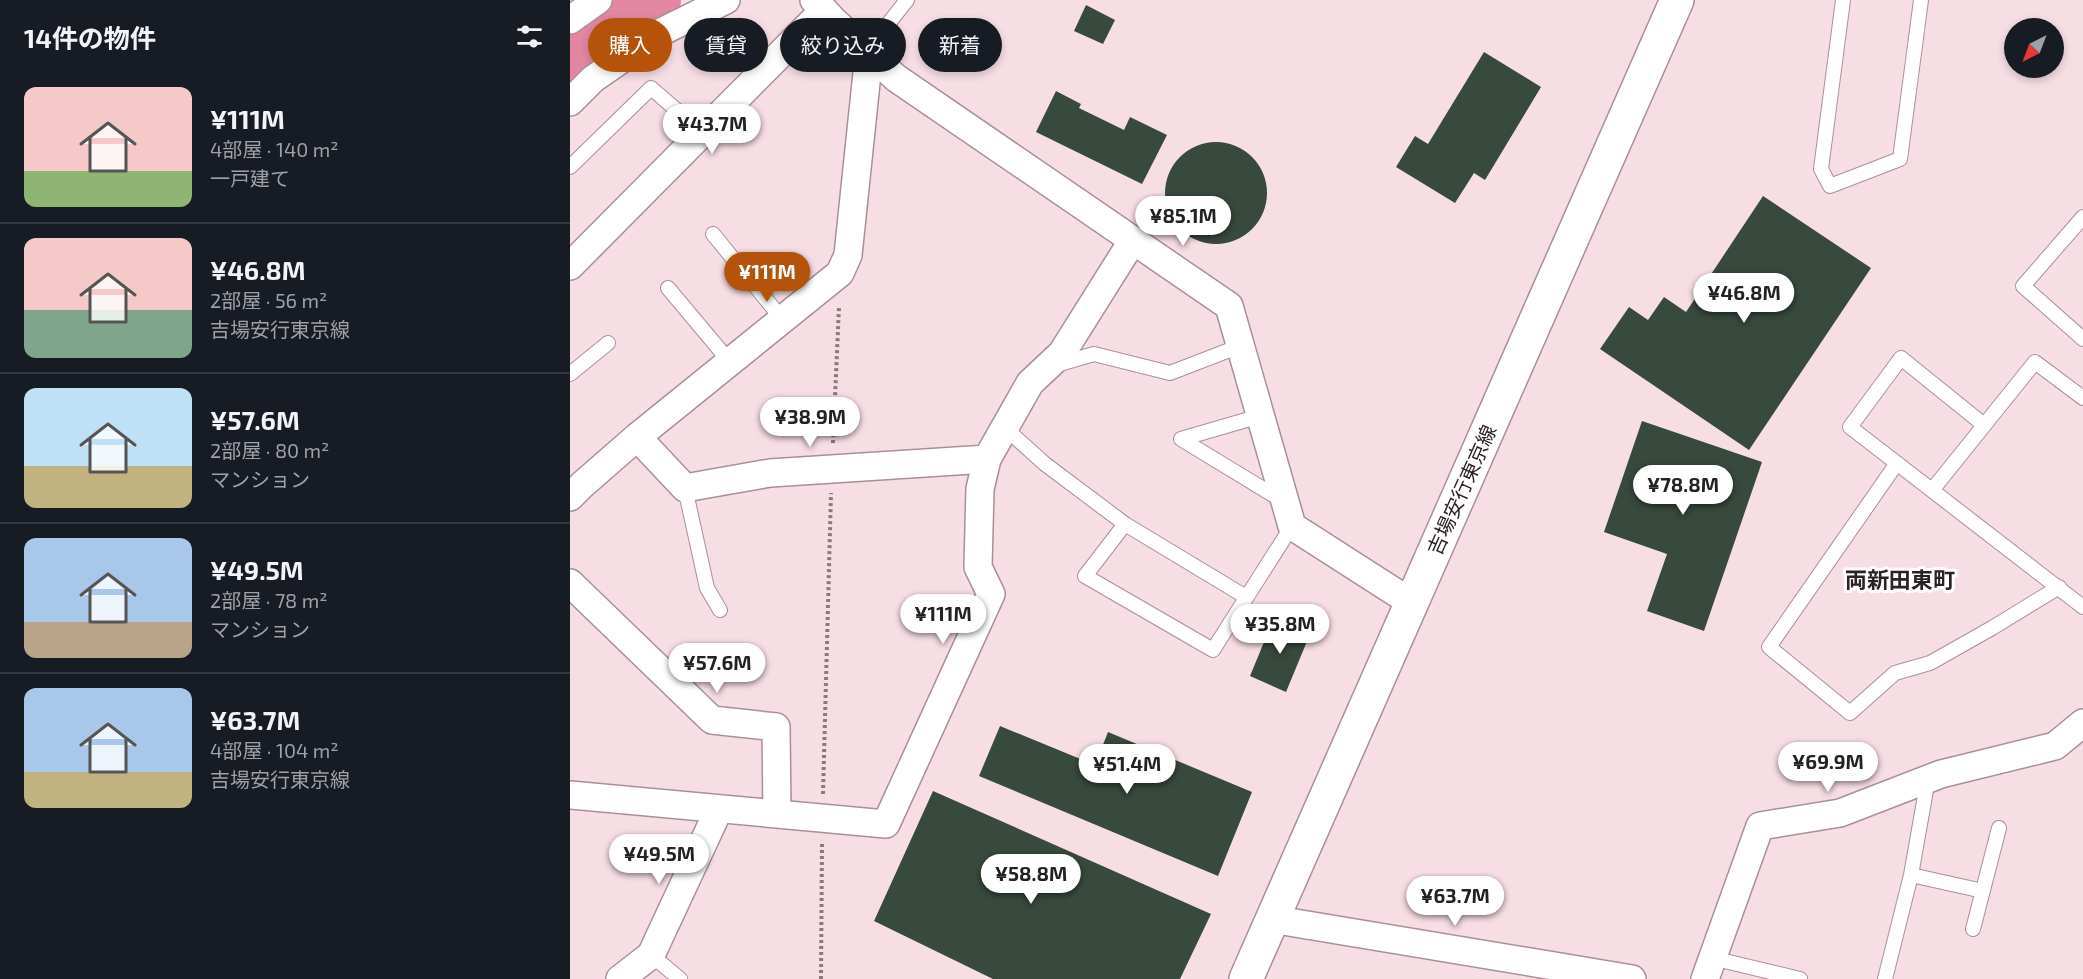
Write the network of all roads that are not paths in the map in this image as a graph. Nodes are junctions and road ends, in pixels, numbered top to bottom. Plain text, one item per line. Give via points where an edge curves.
1 (598, 0) edge
2 (726, 0) edge
3 (907, 0) edge
4 (1677, 0) edge
5 (1843, 0) edge
6 (1921, 0) edge
7 (819, 5) edge
8 (833, 18) edge
9 (892, 18) edge
10 (570, 20) edge
11 (868, 72) edge
12 (890, 72) edge
13 (570, 102) edge
14 (702, 132) junction
15 (570, 167) edge
16 (2083, 217) edge
17 (713, 234) dead end
18 (1133, 240) junction
19 (573, 259) edge
20 (668, 288) dead end
21 (782, 320) junction
22 (2083, 339) edge
23 (608, 342) dead end
24 (1240, 346) junction
25 (730, 362) junction
26 (1047, 367) junction
27 (570, 374) edge
28 (2083, 398) edge
29 (1260, 416) junction
30 (1984, 425) junction
31 (1005, 428) junction
32 (637, 437) junction
33 (987, 459) junction
34 (1897, 463) junction
35 (574, 484) edge
36 (685, 488) junction
37 (1933, 489) junction
38 (1288, 514) junction
39 (1125, 524) junction
40 (570, 583) edge
41 (2059, 587) junction
42 (1246, 597) junction
43 (1412, 603) junction
44 (2083, 607) edge
45 (720, 610) dead end
46 (2083, 723) edge
47 (1928, 778) junction
48 (570, 795) edge
49 (720, 809) junction
50 (777, 814) junction
51 (1999, 828) dead end
52 (1911, 874) junction
53 (1983, 891) junction
54 (1271, 919) junction
55 (1973, 929) dead end
56 (651, 955) junction
57 (1709, 968) edge
58 (1604, 977) edge
59 (620, 979) edge
60 (680, 979) edge
61 (1246, 979) edge
62 (1632, 979) edge
63 (1800, 979) edge
64 (1885, 979) edge

1 - 10 street
2 - 13 street via 661,32 593,80
3 - 9 lane
4 - 43 main road, 吉場安行東京線
5 - 6 lane via 1821,169 1830,186 1900,159
7 - 8 street
7 - 14 street
11 - 21 street via 848,255 840,273
12 - 18 street
14 - 15 lane via 651,88
14 - 19 street
16 - 22 lane via 2023,286
17 - 21 lane
18 - 24 street via 1229,306
18 - 26 street via 1062,353
20 - 25 lane
21 - 25 street
23 - 27 lane
24 - 26 lane via 1170,373 1094,354
24 - 29 street
25 - 32 street
26 - 31 street via 1030,383
28 - 30 lane via 2035,362
29 - 38 street
29 - 38 lane via 1181,439
30 - 34 lane via 1901,358 1850,427
30 - 37 lane
31 - 33 street
31 - 39 lane via 1045,464
32 - 35 street
32 - 36 street
33 - 36 street via 770,473
33 - 50 street via 980,489 978,567 991,594 886,824
34 - 37 lane
34 - 41 lane via 1769,647 1850,714 1895,673 1930,663
36 - 45 lane via 706,588
37 - 41 lane
38 - 42 lane
38 - 43 street
39 - 42 lane
39 - 42 lane via 1085,576 1213,650
40 - 50 street via 712,720 777,727
41 - 44 lane
43 - 54 main road, 吉場安行東京線
46 - 47 street via 2055,746
47 - 52 lane
47 - 57 street via 1840,813 1760,826
48 - 49 street
49 - 50 street
49 - 56 street
51 - 53 lane
52 - 53 lane
52 - 64 lane
53 - 55 lane
54 - 58 street
54 - 61 main road, 吉場安行東京線
56 - 59 street
56 - 60 lane
57 - 63 lane
58 - 62 street

